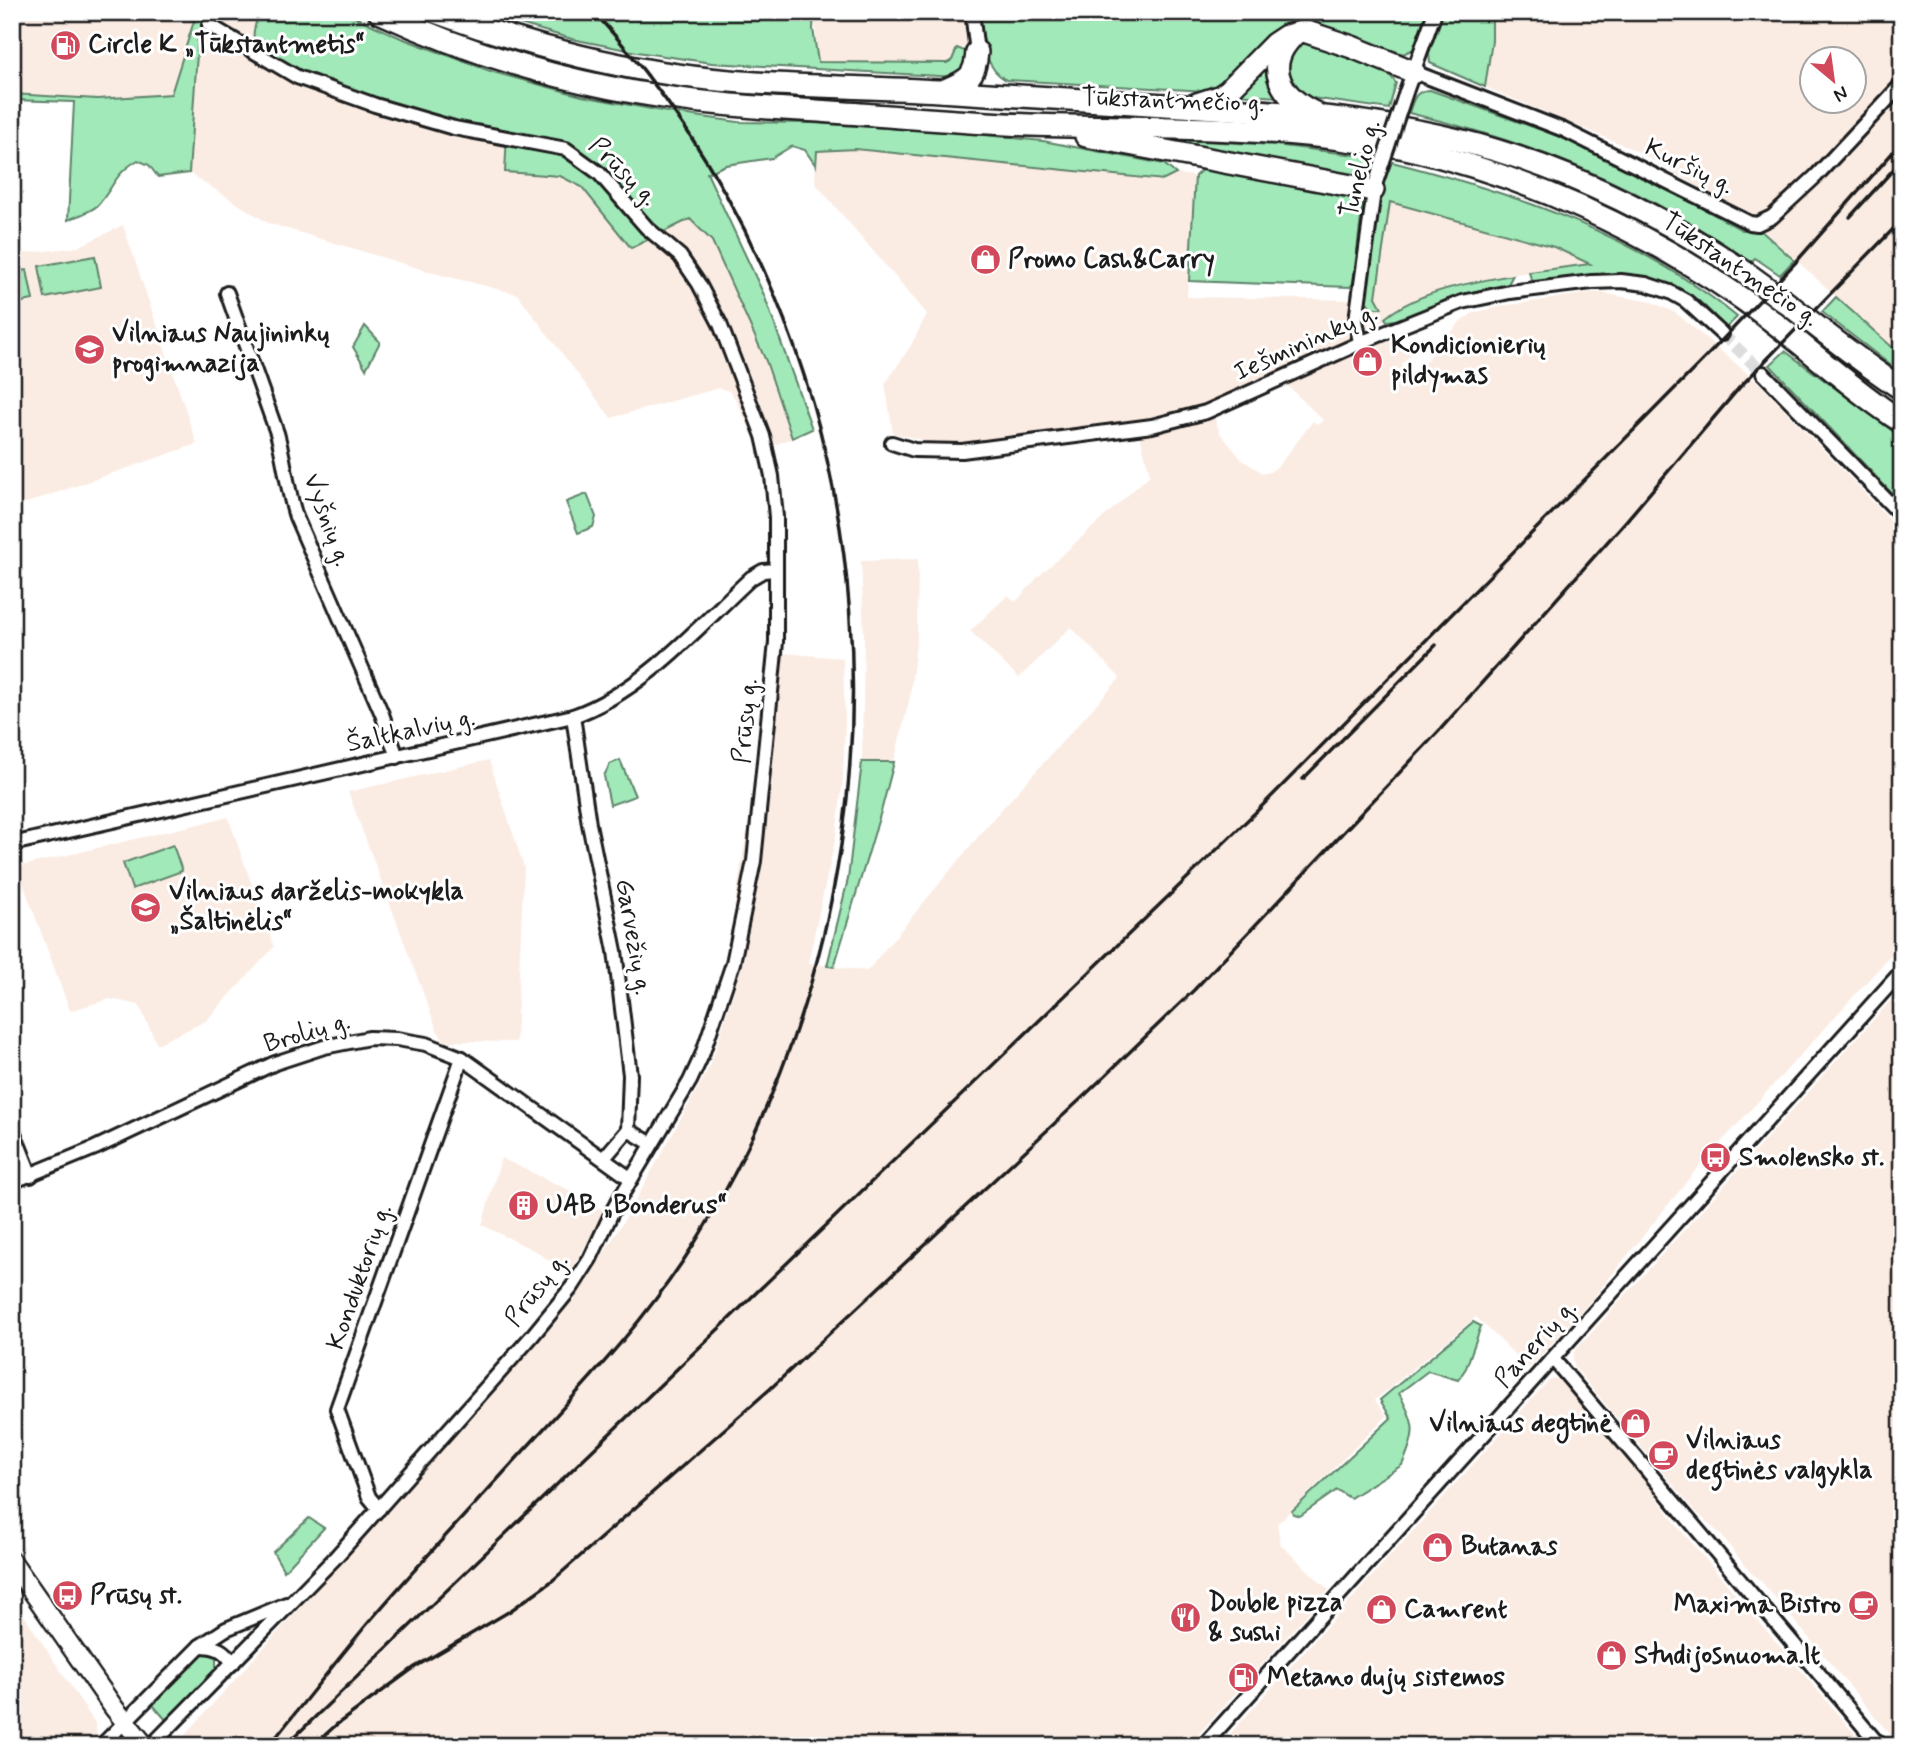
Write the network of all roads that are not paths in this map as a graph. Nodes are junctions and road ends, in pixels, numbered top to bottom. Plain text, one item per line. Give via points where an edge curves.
1 (379, 12) edge
2 (435, 12) edge
3 (972, 12) edge
4 (1435, 12) edge
5 (209, 24) dead end
6 (1296, 33) junction
7 (977, 52) junction
8 (1414, 72) junction
9 (1902, 84) edge
10 (943, 91) junction
11 (1012, 96) junction
12 (1185, 106) junction
13 (1316, 114) junction
14 (1028, 125) junction
15 (1374, 186) junction
16 (227, 293) dead end
17 (1722, 334) tunnel mouth
18 (1360, 343) junction
19 (1763, 373) tunnel mouth
20 (1902, 389) edge
21 (1902, 422) edge
22 (892, 443) dead end
23 (1902, 516) edge
24 (775, 570) junction
25 (573, 716) junction
26 (397, 757) junction
27 (12, 845) edge
28 (1902, 971) edge
29 (462, 1058) junction
30 (12, 1128) edge
31 (628, 1130) junction
32 (652, 1144) junction
33 (604, 1158) junction
34 (31, 1176) junction
35 (631, 1178) junction
36 (12, 1182) edge
37 (1553, 1359) junction
38 (379, 1509) junction
39 (12, 1562) edge
40 (292, 1601) junction
41 (200, 1646) junction
42 (233, 1663) junction
43 (125, 1722) junction
44 (101, 1746) edge
45 (145, 1746) edge
46 (152, 1746) edge
47 (1203, 1746) edge
48 (1880, 1746) edge

1 - 14 highway, Tūkstantmečio g. via 471,50 611,88 722,104
2 - 10 highway, Tūkstantmečio g. via 533,45 667,72 727,81
3 - 7 street
4 - 8 street, Tunelio g.
5 - 24 street, Prūsų g. via 297,77 454,128 566,149 598,173 647,228 680,256 720,324 763,436 772,476
6 - 8 highway via 1312,32
6 - 12 highway via 1274,44 1219,97
6 - 13 highway via 1279,54 1279,76 1288,95
7 - 10 highway via 976,69 965,81
7 - 11 highway via 996,84
8 - 9 street, Kuršių g. via 1564,130 1757,224 1816,176
8 - 15 street, Tunelio g., bridge
10 - 11 highway, Tūkstantmečio g.
11 - 12 highway, Tūkstantmečio g.
12 - 13 highway, Tūkstantmečio g.
13 - 20 highway, Tūkstantmečio g. via 1495,150 1594,188 1735,267
14 - 15 highway
14 - 21 highway, Tūkstantmečio g. via 1188,127 1316,135 1409,149 1486,172 1593,212 1689,264
15 - 18 street, Tunelio g. via 1356,320
16 - 26 street, Vyšnių g. via 277,433 296,517
17 - 18 street, Iešmininkų g. via 1670,292 1621,281 1482,297
18 - 22 street, Iešmininkų g. via 1206,412 1152,426 962,451 914,450
19 - 23 street
24 - 25 street, Šaltkalvių g. via 751,578 642,678
24 - 32 street, Prūsų g. via 776,642 768,737 744,916 702,1055
25 - 26 street, Šaltkalvių g.
25 - 31 street, Garvežių g. via 620,985 630,1075
26 - 27 street, Šaltkalvių g.
28 - 37 street, Panerių g.
29 - 33 street, Brolių g.
29 - 34 street, Brolių g. via 397,1039 369,1038 324,1047 275,1063
29 - 38 street, Konduktorių g. via 337,1409 369,1497
30 - 34 street
31 - 32 street
31 - 33 street
32 - 35 street, Prūsų g.
33 - 35 street, Brolių g.
34 - 36 street, Brolių g.
35 - 38 street, Prūsų g. via 572,1287
37 - 47 street, Panerių g.
37 - 48 street
38 - 40 street, Prūsų g.
39 - 43 main road
40 - 41 street, Prūsų g. via 226,1629
40 - 42 street, Prūsų g.
41 - 42 street via 224,1651
41 - 43 street, Prūsų g.
42 - 46 street, Prūsų g.
43 - 44 street, Prūsų g.
43 - 45 main road

